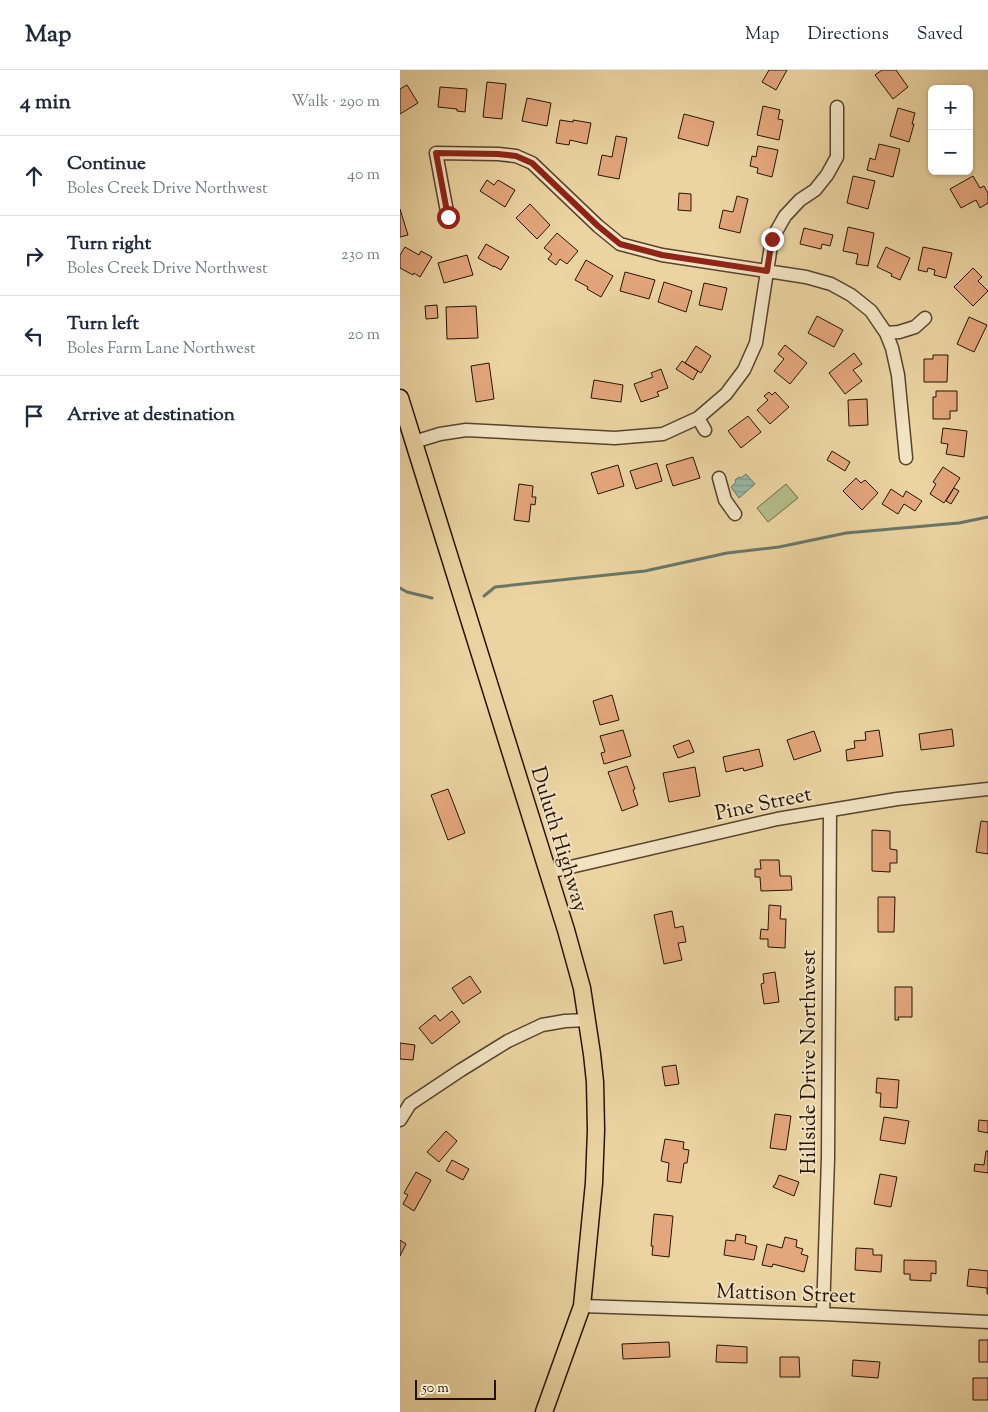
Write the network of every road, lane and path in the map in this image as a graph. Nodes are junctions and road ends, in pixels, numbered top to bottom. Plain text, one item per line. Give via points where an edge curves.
1 (837, 107) dead end
2 (448, 217) dead end
3 (767, 271) junction
4 (925, 318) dead end
5 (886, 333) junction
6 (400, 398) edge
7 (698, 418) junction
8 (705, 430) dead end
9 (414, 442) junction
10 (906, 458) dead end
11 (719, 478) dead end
12 (735, 514) dead end
13 (988, 789) edge
14 (830, 810) junction
15 (549, 872) junction
16 (587, 1020) junction
17 (405, 1101) edge
18 (400, 1120) edge
19 (582, 1306) junction
20 (823, 1314) junction
21 (988, 1322) edge
22 (544, 1412) edge

1 - 3 street via 837,157 815,190 785,216 772,239
2 - 3 street via 436,153 516,156 532,163 620,244 662,255
3 - 5 street via 831,284 871,311
3 - 7 street via 756,343 744,370 726,394
4 - 5 street via 915,327
5 - 10 street via 898,375
6 - 9 main road, Duluth Highway
7 - 8 street
7 - 9 street via 663,434 615,438 466,430
9 - 15 main road, Duluth Highway
11 - 12 street via 725,500
13 - 14 street, Pine Street
14 - 15 street, Pine Street via 777,819
14 - 20 street, Hillside Drive Northwest via 828,1158
15 - 16 main road, Duluth Highway via 582,988
16 - 17 street via 542,1025 508,1041
16 - 19 main road, Duluth Highway via 595,1082 596,1130
17 - 18 street
19 - 20 street, Mattison Street
19 - 22 main road, Duluth Highway
20 - 21 street, Mattison Street

